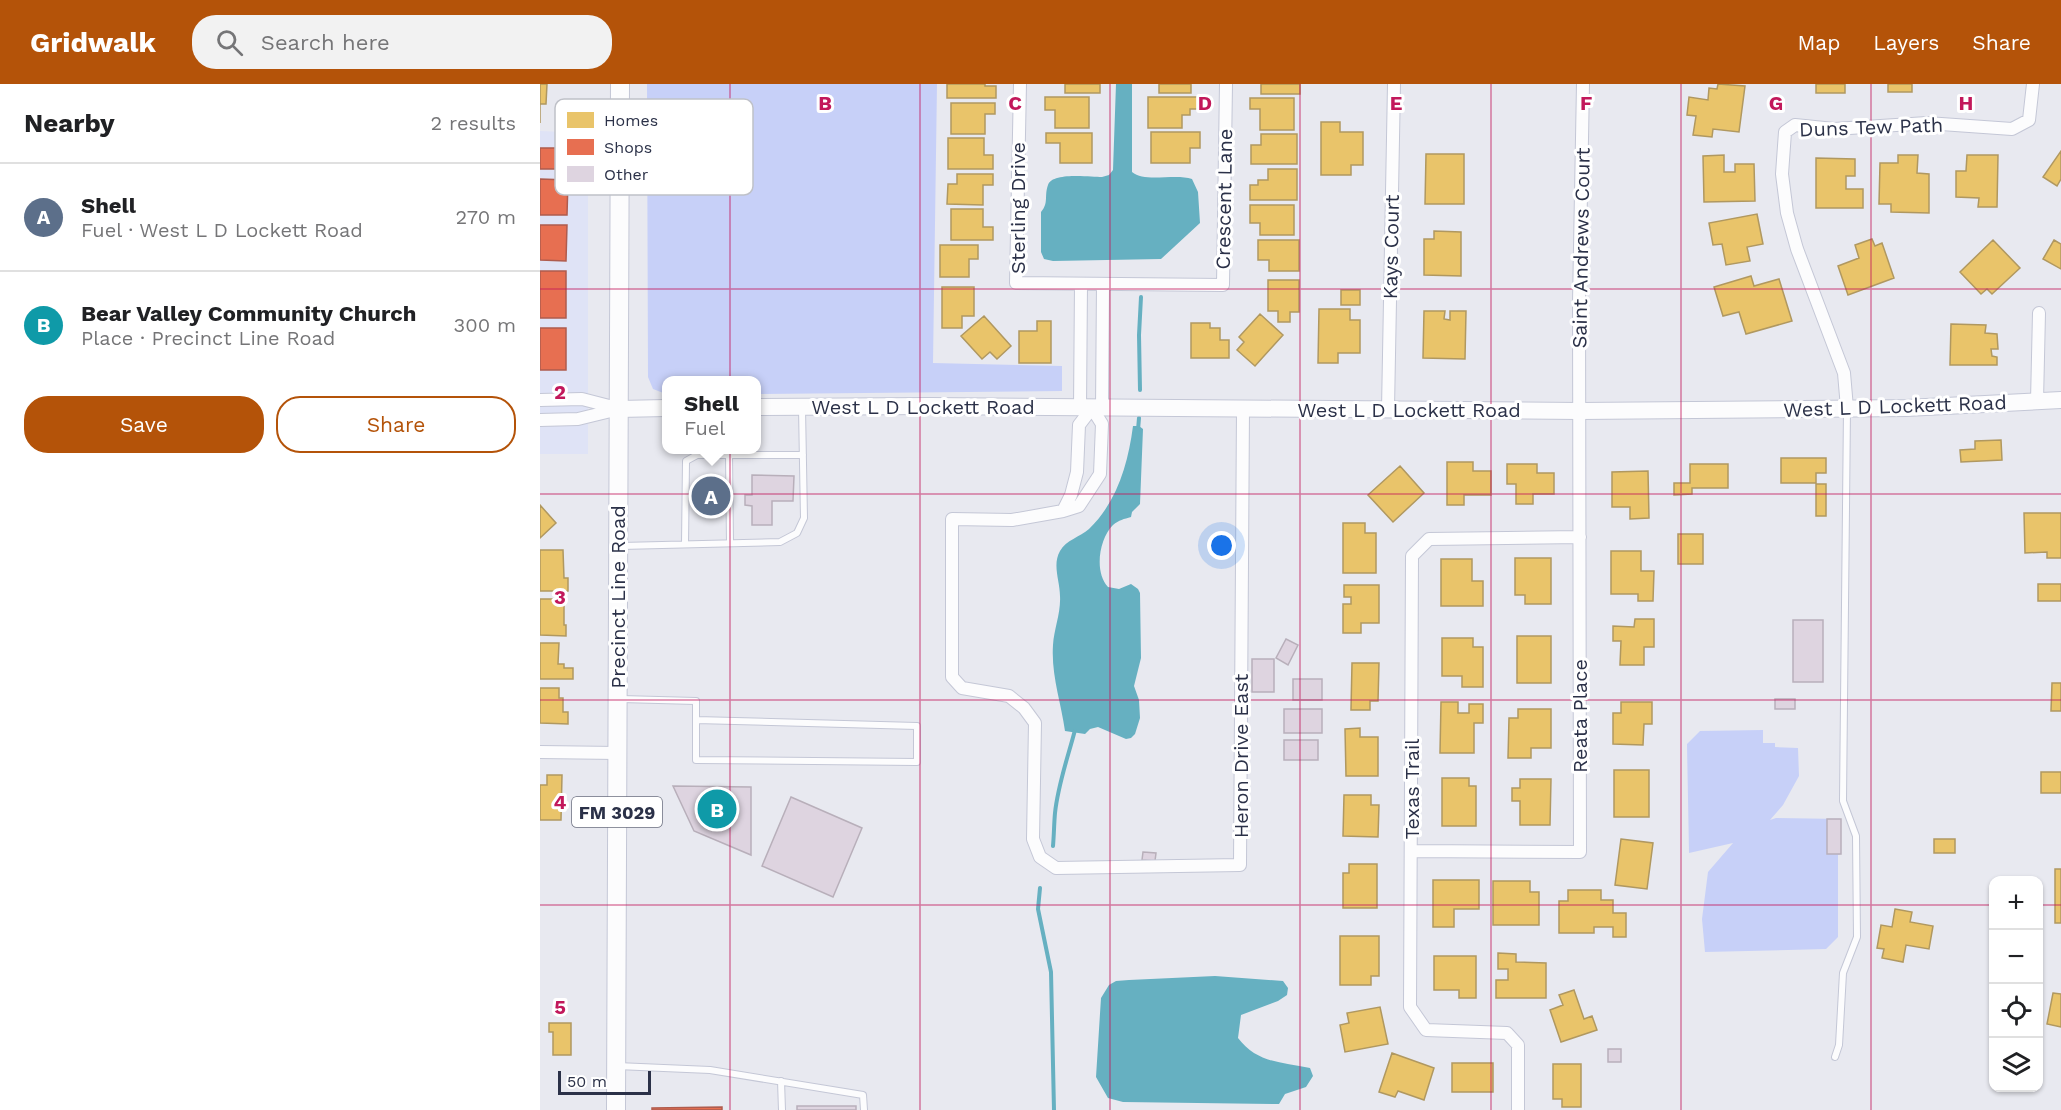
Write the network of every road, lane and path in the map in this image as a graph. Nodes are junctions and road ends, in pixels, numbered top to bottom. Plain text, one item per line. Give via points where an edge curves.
1 (620, 84) edge
2 (1020, 84) edge
3 (1226, 84) edge
4 (1394, 84) edge
5 (1582, 84) edge
6 (2033, 84) edge
7 (620, 99) edge
8 (620, 195) edge
9 (1081, 284) junction
10 (1103, 284) junction
11 (2039, 313) dead end
12 (540, 400) edge
13 (2061, 400) edge
14 (2037, 401) junction
15 (761, 407) edge
16 (802, 407) junction
17 (662, 408) edge
18 (1091, 408) junction
19 (1847, 408) junction
20 (619, 409) junction
21 (1244, 409) junction
22 (1388, 409) junction
23 (1580, 411) junction
24 (540, 420) edge
25 (729, 455) junction
26 (803, 455) junction
27 (1063, 511) junction
28 (1580, 537) junction
29 (730, 543) junction
30 (685, 544) junction
31 (618, 546) junction
32 (617, 699) junction
33 (696, 720) junction
34 (540, 752) edge
35 (617, 753) junction
36 (1412, 851) junction
37 (1835, 1058) dead end
38 (616, 1066) junction
39 (781, 1081) junction
40 (616, 1110) edge
41 (782, 1110) edge
42 (864, 1110) edge
43 (1518, 1110) edge

1 - 7 main road, Precinct Line Road / FM 3029
2 - 9 street, Sterling Drive via 1016,283
3 - 10 street, Crescent Lane via 1223,285
4 - 22 street, Kays Court
5 - 23 street, Saint Andrews Court
6 - 19 street, Duns Tew Path via 2029,120 2012,129 1927,123 1834,129 1795,125 1785,132 1782,174 1787,213 1844,373
8 - 20 main road, Precinct Line Road / FM 3029
9 - 10 street, Sterling Drive
9 - 18 street
10 - 18 street
11 - 14 street
12 - 20 street via 582,399
13 - 14 main road, West L D Lockett Road
14 - 19 main road, West L D Lockett Road
15 - 16 main road, West L D Lockett Road
16 - 18 main road, West L D Lockett Road
16 - 26 lane
17 - 20 main road
18 - 21 main road, West L D Lockett Road
18 - 27 street via 1080,425 1077,472
18 - 27 street via 1102,424 1100,474 1079,506
19 - 23 main road, West L D Lockett Road
19 - 37 lane via 1843,801 1856,836 1857,937 1843,973
20 - 24 street via 579,419
20 - 31 main road, Precinct Line Road / FM 3029
21 - 22 main road, West L D Lockett Road
21 - 27 street, Heron Drive East via 1240,865 1056,868 1040,857 1033,839 1035,723 1009,696 962,688 952,677 952,519 1012,520
22 - 23 main road, West L D Lockett Road
23 - 28 street, Reata Place
25 - 26 lane
25 - 29 lane
25 - 30 lane via 697,455 686,461
26 - 29 lane via 804,518 797,532 780,542
28 - 36 street, Texas Trail via 1429,539 1412,556
28 - 36 street, Reata Place via 1580,852
29 - 30 lane
30 - 31 lane
31 - 32 main road, Precinct Line Road / FM 3029
32 - 33 lane via 696,701
32 - 35 main road, Precinct Line Road / FM 3029
33 - 33 lane via 696,760 917,762 917,726
34 - 35 street
35 - 38 main road, Precinct Line Road / FM 3029
36 - 43 street, Texas Trail via 1410,1007 1426,1030 1507,1033 1518,1045
38 - 39 lane via 710,1070
38 - 40 main road, Precinct Line Road / FM 3029
39 - 41 lane
39 - 42 lane via 863,1095

